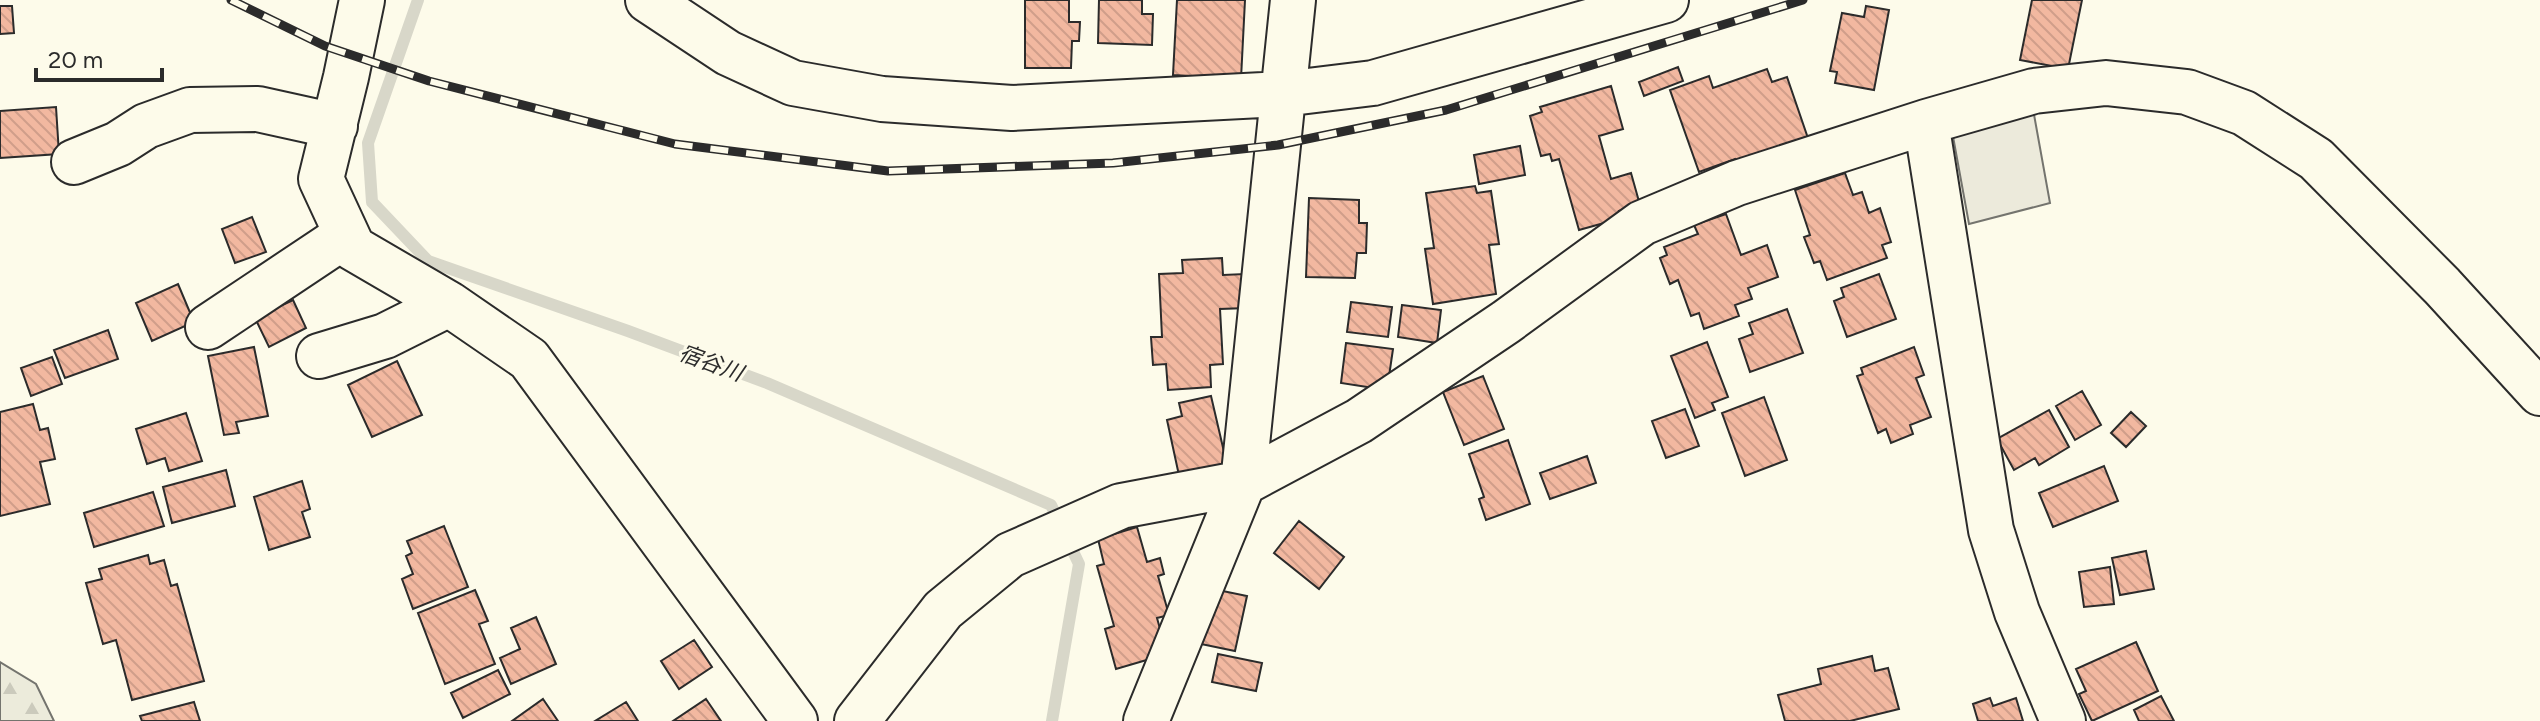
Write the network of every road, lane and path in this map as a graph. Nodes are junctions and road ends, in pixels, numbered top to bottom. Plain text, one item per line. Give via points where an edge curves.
1 (362, 0) edge
2 (648, 0) edge
3 (1293, 0) edge
4 (1666, 0) edge
5 (1283, 94) junction
6 (1926, 122) junction
7 (335, 126) junction
8 (74, 162) dead end
9 (346, 235) junction
10 (449, 304) junction
11 (208, 327) dead end
12 (319, 356) dead end
13 (2540, 393) edge
14 (1243, 483) junction
15 (795, 721) edge
16 (857, 721) edge
17 (1146, 721) edge
18 (2063, 721) edge

1 - 7 street
2 - 5 street via 728,53 793,83 882,99 1012,108
3 - 5 street
4 - 5 street via 1373,83
5 - 14 street
6 - 13 street via 2034,91 2106,83 2187,92 2244,113 2316,159
6 - 14 street via 1737,183 1642,223 1359,421
6 - 18 street via 1991,530 2017,612
7 - 8 street via 258,109 190,110
7 - 9 street via 321,179
9 - 10 street via 353,248
9 - 11 street
10 - 12 street via 385,336
10 - 15 street via 529,359
14 - 16 street via 1121,506 1010,555 943,610
14 - 17 street

